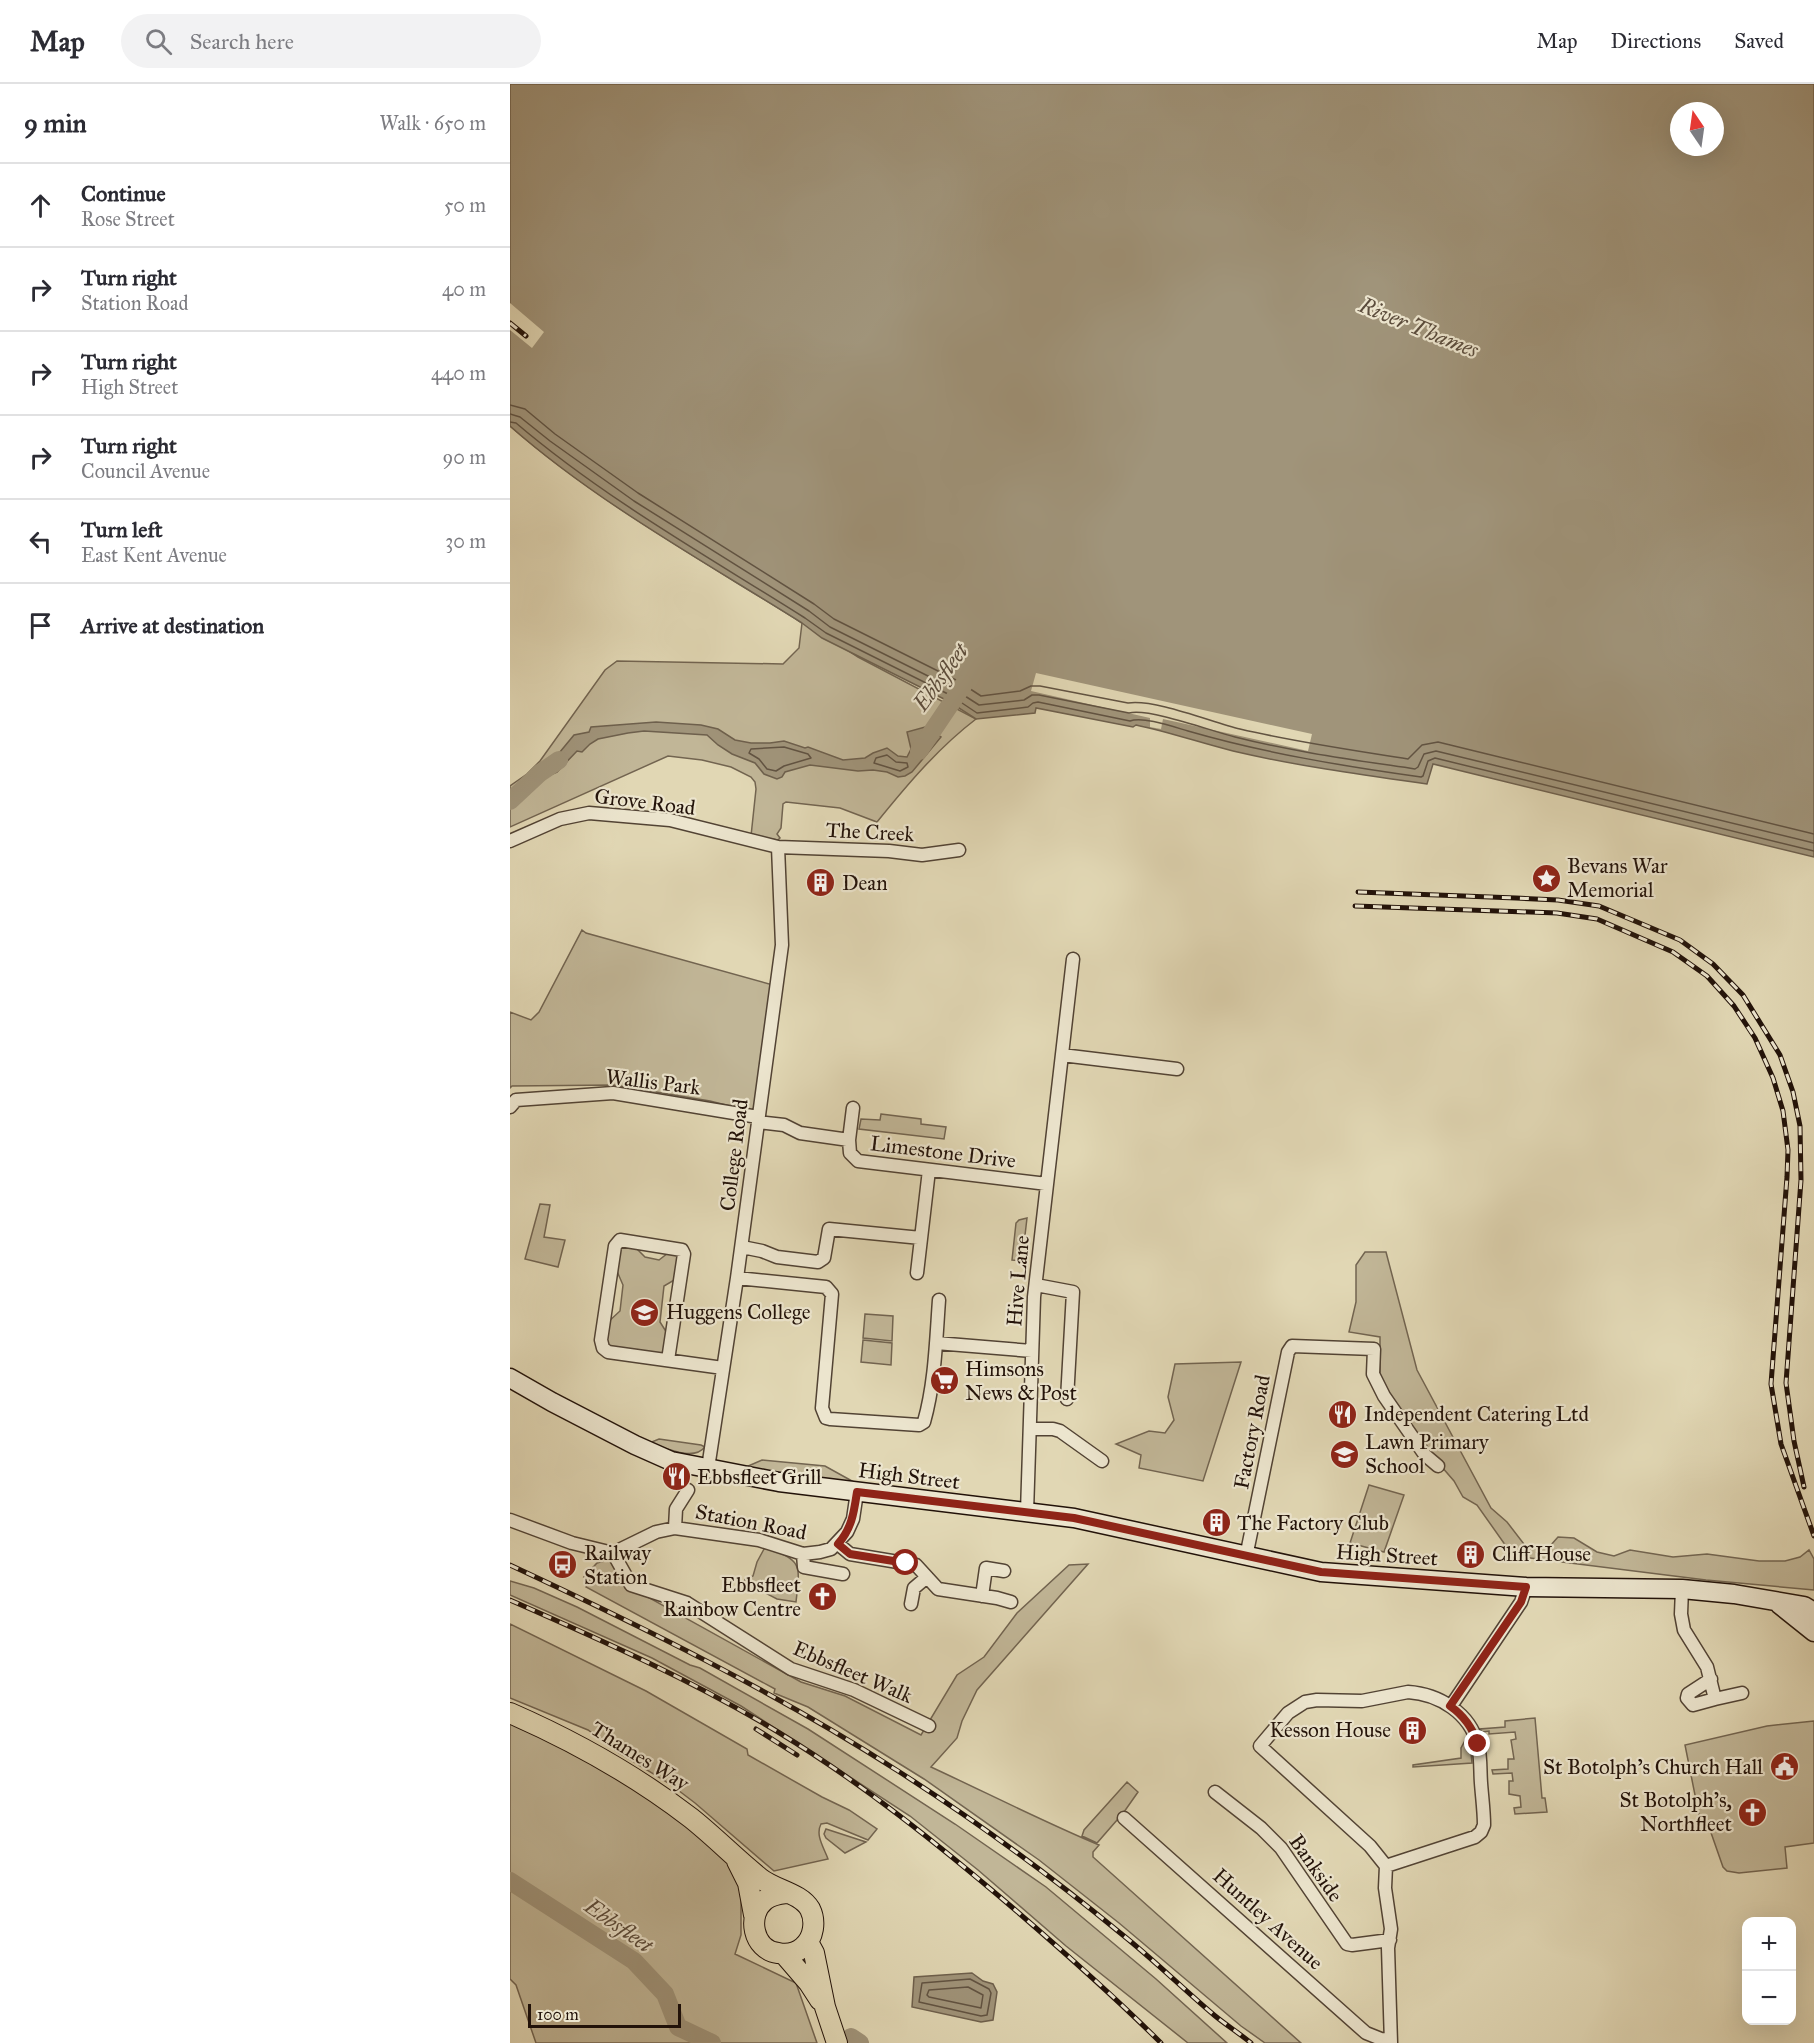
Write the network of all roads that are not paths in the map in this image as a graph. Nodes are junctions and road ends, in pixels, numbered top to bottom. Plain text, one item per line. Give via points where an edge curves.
1 (510, 841) edge
2 (778, 847) junction
3 (959, 849) dead end
4 (1073, 959) dead end
5 (1062, 1055) junction
6 (1177, 1069) dead end
7 (510, 1107) edge
8 (853, 1108) dead end
9 (758, 1119) junction
10 (849, 1140) junction
11 (929, 1170) junction
12 (1047, 1184) junction
13 (921, 1238) junction
14 (742, 1247) junction
15 (917, 1273) dead end
16 (738, 1278) junction
17 (1036, 1284) junction
18 (939, 1300) dead end
19 (936, 1343) junction
20 (1032, 1351) junction
21 (668, 1360) junction
22 (723, 1368) junction
23 (510, 1378) edge
24 (1067, 1399) dead end
25 (1030, 1429) junction
26 (1102, 1461) dead end
27 (1438, 1466) dead end
28 (708, 1468) junction
29 (688, 1490) dead end
30 (857, 1492) junction
31 (1027, 1512) junction
32 (510, 1520) edge
33 (675, 1528) junction
34 (838, 1544) junction
35 (613, 1553) junction
36 (803, 1554) junction
37 (1246, 1557) junction
38 (1004, 1571) dead end
39 (843, 1574) dead end
40 (927, 1577) junction
41 (1526, 1587) junction
42 (1682, 1589) junction
43 (982, 1596) junction
44 (1011, 1602) dead end
45 (911, 1604) dead end
46 (1813, 1624) edge
47 (1711, 1678) junction
48 (1742, 1693) dead end
49 (1715, 1699) junction
50 (1450, 1706) junction
51 (510, 1713) edge
52 (929, 1726) dead end
53 (1215, 1792) dead end
54 (1124, 1818) dead end
55 (734, 1855) junction
56 (1386, 1866) junction
57 (786, 1893) junction
58 (754, 1915) junction
59 (1390, 1940) junction
60 (808, 1942) junction
61 (784, 1954) junction
62 (825, 2007) junction
63 (836, 2040) edge
64 (1390, 2042) edge

1 - 2 street, Grove Road via 560,819 589,813 670,820
2 - 3 street, The Creek via 922,855
2 - 9 street, College Road via 782,945
4 - 5 street, Hive Lane
5 - 6 street
5 - 12 street, Hive Lane
7 - 9 street, Wallis Park via 516,1100 613,1093
8 - 10 street
9 - 10 street, Wallis Park via 800,1133
9 - 14 street, College Road
10 - 11 street, Limestone Drive via 850,1153 856,1161
11 - 12 street, Limestone Drive
11 - 13 street
12 - 17 street, Hive Lane
13 - 14 street via 830,1229 824,1259 818,1262
13 - 15 street
14 - 16 street, College Road
16 - 19 street via 826,1287 832,1294 822,1408 826,1418 919,1425 924,1422
16 - 22 street, College Road
17 - 20 street, Hive Lane
17 - 24 street via 1073,1292
18 - 19 street
19 - 20 street
20 - 25 street, Hive Lane
21 - 21 street via 608,1352 603,1348 615,1246 620,1240 682,1250 684,1254
21 - 22 street
22 - 28 street, College Road
23 - 28 main road, High Street via 635,1445 671,1461
25 - 26 street via 1060,1431
25 - 31 street, Hive Lane
27 - 37 street, Factory Road via 1425,1455 1384,1396 1373,1374 1374,1349 1291,1347
28 - 30 main road, High Street
29 - 33 street, Station Road via 676,1509
30 - 31 main road, High Street
30 - 34 street via 852,1522
31 - 37 main road, High Street via 1110,1525
32 - 35 street
33 - 35 street via 656,1532
33 - 36 street, Station Road via 759,1540
34 - 36 street, Station Road via 825,1551
34 - 40 street via 850,1554 914,1564
35 - 52 street, Ebbsfleet Walk via 631,1585 687,1603 791,1669 854,1690
36 - 39 street via 804,1568
37 - 41 main road, High Street via 1321,1572
38 - 43 street via 986,1568
40 - 43 street via 938,1589
40 - 45 street via 914,1588
41 - 42 main road, High Street
41 - 50 street via 1521,1602
42 - 46 main road, High Street via 1804,1606
42 - 47 street via 1683,1628
43 - 44 street
47 - 49 street
47 - 49 street via 1687,1698 1693,1705
48 - 49 street
50 - 56 street via 1463,1717 1478,1744 1483,1828 1475,1837
50 - 56 street via 1428,1695 1408,1692 1360,1701 1312,1701 1290,1711 1260,1746 1370,1846
51 - 55 main road, Thames Way via 570,1741 635,1779 691,1818
53 - 59 street, Bankside via 1281,1848 1347,1944
54 - 64 street, Huntley Avenue via 1356,2024 1373,2037
55 - 57 main road, Thames Way
55 - 58 main road, Thames Way via 747,1883
56 - 59 street
57 - 58 main road via 765,1899
57 - 60 main road via 800,1898 811,1911 813,1930
58 - 61 main road via 758,1940 774,1953
59 - 64 street
60 - 61 main road via 795,1952
60 - 62 main road via 814,1953
61 - 62 main road
62 - 63 main road

